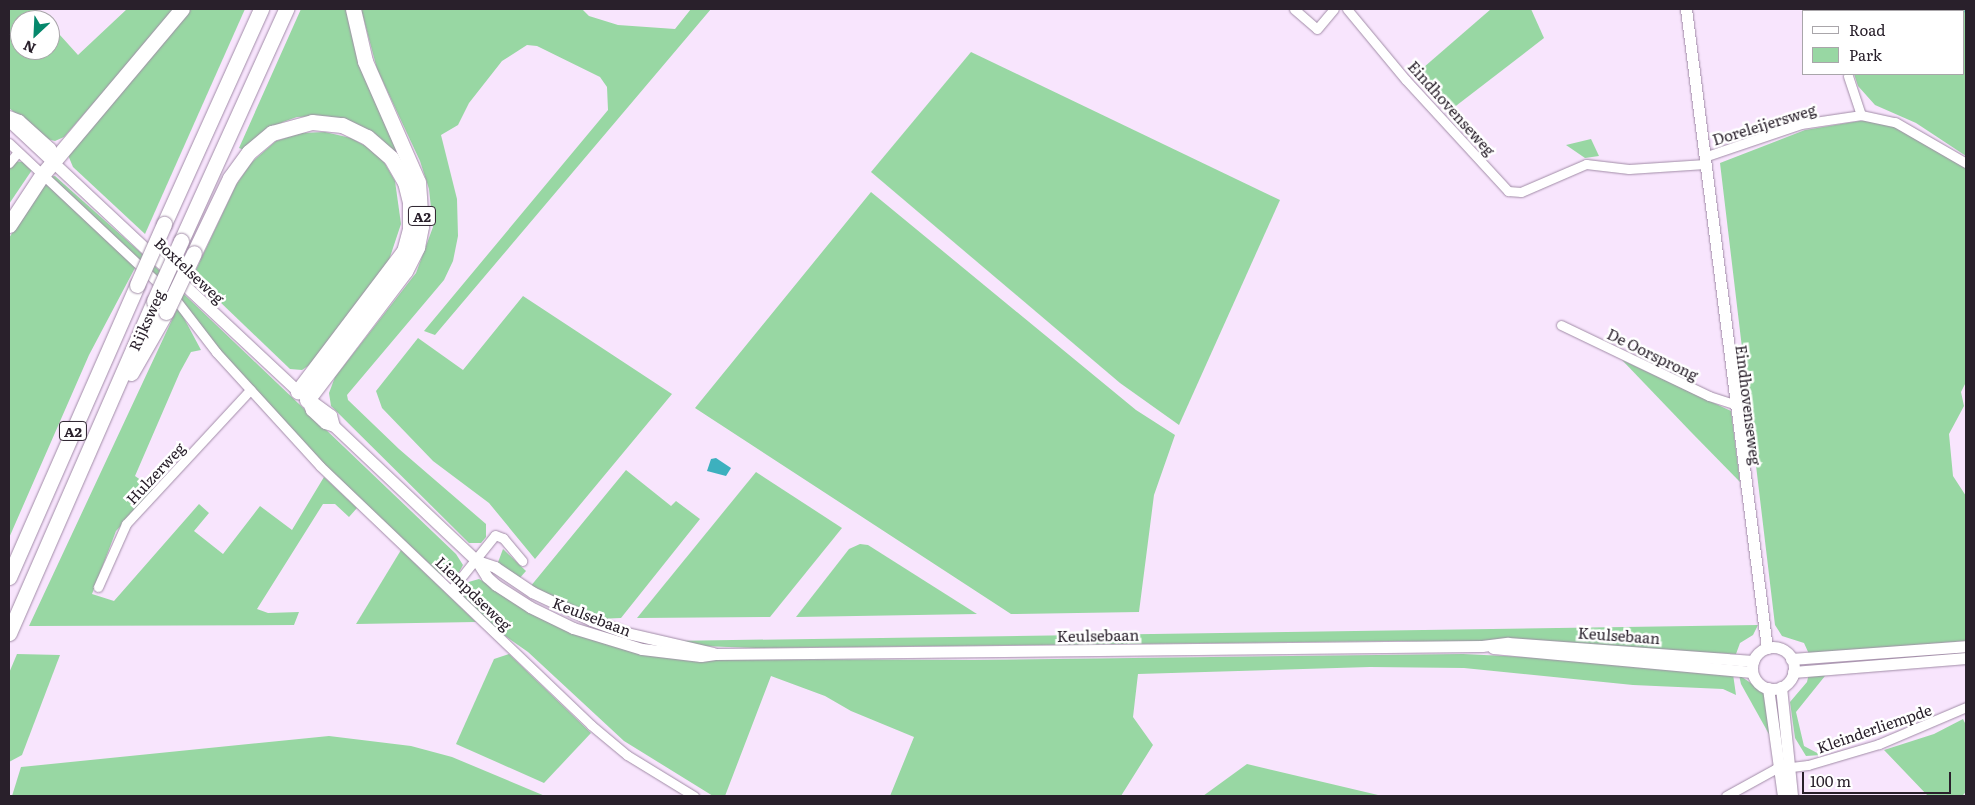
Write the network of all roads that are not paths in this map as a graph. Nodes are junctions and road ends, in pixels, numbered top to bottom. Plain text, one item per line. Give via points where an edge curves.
1 (182, 9) edge
2 (261, 9) edge
3 (286, 9) edge
4 (353, 9) edge
5 (1294, 9) edge
6 (1334, 9) edge
7 (1347, 9) edge
8 (1686, 9) edge
9 (1848, 76) dead end
10 (1861, 115) junction
11 (9, 116) edge
12 (9, 121) edge
13 (9, 142) edge
14 (18, 152) junction
15 (53, 161) junction
16 (1704, 161) junction
17 (9, 163) edge
18 (1966, 163) edge
19 (42, 175) junction
20 (9, 225) edge
21 (1561, 325) dead end
22 (250, 390) junction
23 (302, 396) junction
24 (1734, 404) junction
25 (334, 426) joint
26 (93, 439) junction
27 (477, 561) junction
28 (522, 561) dead end
29 (9, 577) edge
30 (98, 587) dead end
31 (451, 590) junction
32 (9, 633) edge
33 (1966, 646) edge
34 (1767, 648) junction
35 (1966, 658) edge
36 (1791, 659) junction
37 (1753, 667) junction
38 (1793, 672) junction
39 (1781, 687) junction
40 (1768, 688) junction
41 (1966, 707) edge
42 (1784, 768) junction
43 (694, 796) edge
44 (1726, 796) edge
45 (1783, 796) edge
46 (1792, 796) edge

1 - 15 highway
2 - 29 highway, Rijksweg / A2, bridge
3 - 26 highway, Rijksweg / A2, bridge
4 - 23 highway, A2 via 365,61 418,182 421,226 417,247 404,271
5 - 6 street via 1317,29
7 - 16 street, Eindhovenseweg via 1406,80 1508,191 1520,192 1586,164 1629,169
8 - 16 main road, Eindhovenseweg
9 - 10 street
10 - 16 street, Doreleijersweg via 1802,124
10 - 18 street, Doreleijersweg via 1879,116 1896,122
11 - 15 main road, Boxtelseweg via 50,148
12 - 15 main road, Boxtelseweg via 27,141
13 - 14 street, Boxtelseweg
14 - 17 street
14 - 19 street, Boxtelseweg
15 - 19 highway
15 - 23 main road, Boxtelseweg
16 - 24 main road, Eindhovenseweg
19 - 20 highway
19 - 22 street, Boxtelseweg via 176,300
21 - 24 street, De Oorsprong via 1709,396
22 - 30 street, Hulzerweg via 126,524
22 - 31 street, Liempdseweg via 320,466
23 - 25 main road, Boxtelseweg via 318,416
23 - 26 highway, A2, bridge via 404,251 410,229 410,202 405,182 392,158 367,136 342,125 312,122 272,134 248,152 230,178 166,312
24 - 34 main road, Eindhovenseweg
25 - 27 main road, Keulsebaan
26 - 32 highway, Rijksweg / A2
27 - 28 street via 495,535 503,538
27 - 31 street
27 - 37 main road, Keulsebaan via 494,566 555,604 603,625 715,654 1482,646 1508,643
31 - 43 street, Liempdseweg via 591,725 627,755
33 - 36 main road
34 - 36 main road via 1783,650
34 - 37 main road
35 - 38 main road
36 - 38 main road
37 - 40 main road via 1758,682
38 - 39 main road
39 - 40 main road
39 - 42 main road
40 - 42 main road
41 - 42 street, Kleinderliempde via 1879,744
42 - 44 street, Kleinderliempde via 1760,776
42 - 45 main road
42 - 46 main road

